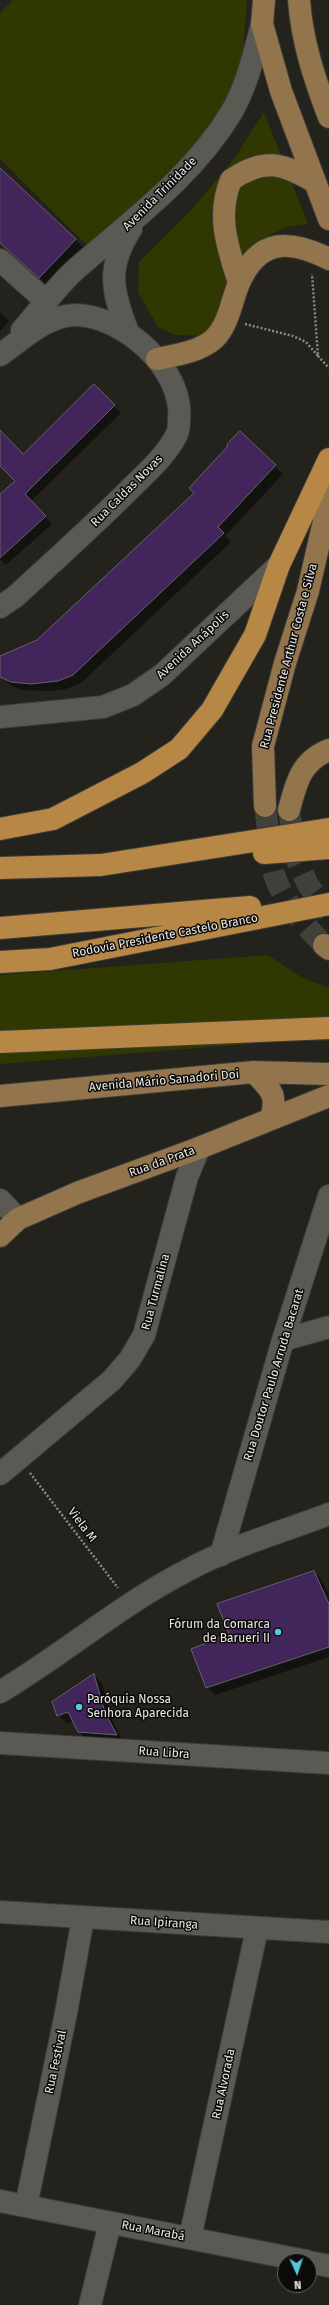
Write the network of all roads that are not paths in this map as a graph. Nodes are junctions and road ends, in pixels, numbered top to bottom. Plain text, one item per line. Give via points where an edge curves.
1 (258, 0) edge
2 (264, 0) edge
3 (299, 0) edge
4 (262, 24) junction
5 (329, 117) edge
6 (315, 182) junction
7 (137, 219) junction
8 (329, 219) edge
9 (320, 254) edge
10 (0, 260) edge
11 (239, 283) junction
12 (47, 302) junction
13 (128, 332) junction
14 (0, 355) edge
15 (157, 359) junction
16 (329, 459) edge
17 (328, 497) edge
18 (279, 565) junction
19 (0, 607) edge
20 (0, 717) edge
21 (329, 750) edge
22 (265, 806) tunnel mouth
23 (288, 810) tunnel mouth
24 (0, 829) edge
25 (329, 829) edge
26 (329, 848) edge
27 (101, 865) junction
28 (0, 868) edge
29 (0, 874) edge
30 (329, 901) edge
31 (329, 904) edge
32 (0, 928) edge
33 (0, 962) edge
34 (329, 1028) edge
35 (0, 1042) edge
36 (254, 1072) junction
37 (329, 1074) edge
38 (0, 1096) edge
39 (329, 1096) edge
40 (271, 1119) junction
41 (199, 1148) junction
42 (329, 1196) edge
43 (0, 1200) edge
44 (18, 1219) junction
45 (0, 1236) edge
46 (329, 1327) edge
47 (283, 1340) junction
48 (0, 1474) edge
49 (329, 1514) edge
50 (221, 1555) junction
51 (0, 1692) edge
52 (0, 1743) edge
53 (329, 1763) edge
54 (0, 1912) edge
55 (83, 1918) junction
56 (257, 1929) junction
57 (329, 1932) edge
58 (0, 2201) edge
59 (26, 2206) junction
60 (110, 2223) junction
61 (190, 2238) junction
62 (277, 2255) edge
63 (317, 2264) edge
64 (329, 2266) edge
65 (90, 2305) edge

1 - 4 main road
2 - 4 main road
3 - 5 main road via 301,26 312,72
4 - 6 main road via 281,91
4 - 7 street, Avenida Trinidade via 250,71 232,111 212,141
6 - 8 main road
6 - 11 main road via 294,170 276,164 257,166 231,180 224,196 223,220 228,248
7 - 12 street, Avenida Trinidade via 75,270
7 - 13 street via 123,241 115,264 113,283 116,302
9 - 11 main road via 287,245 268,248 252,262
10 - 12 street
11 - 15 main road via 226,321 213,340 200,348
12 - 14 street, Avenida Trinidade
13 - 14 street, Rua Caldas Novas via 106,322 77,315 62,317 43,324
13 - 15 street, Rua Caldas Novas
15 - 19 street, Rua Caldas Novas via 176,388 180,409 178,432 164,454 103,515 16,596
16 - 18 highway
17 - 22 main road, Rua Presidente Arthur Costa e Silva via 308,591 285,663 263,746
18 - 20 street, Avenida Anápolis via 162,675 133,695 103,707
18 - 24 highway via 254,635 212,710 179,749 142,773 53,819
21 - 23 main road via 316,755 297,779
25 - 27 highway
26 - 27 highway
27 - 28 highway
27 - 29 highway
30 - 32 highway, Rodovia Presidente Castelo Branco
31 - 33 highway, Rodovia Presidente Castelo Branco via 50,959
34 - 35 highway
36 - 37 main road, Avenida Mário Sanadori Doi
36 - 38 main road, Avenida Mário Sanadori Doi
36 - 40 main road via 274,1096 275,1104
39 - 40 main road, Rua da Prata
40 - 41 main road, Rua da Prata
41 - 44 main road, Rua da Prata via 77,1193
41 - 48 street, Rua Turmalina via 187,1177 144,1335 130,1359 112,1380
42 - 47 street, Rua Doutor Paulo Arruda Bacarat
43 - 44 street
44 - 45 main road, Rua da Prata
46 - 47 street
47 - 50 street, Rua Doutor Paulo Arruda Bacarat
49 - 50 street
50 - 51 street via 189,1569 130,1603
52 - 53 street, Rua Libra
54 - 55 street, Rua Ipiranga
55 - 56 street, Rua Ipiranga
55 - 59 street, Rua Festival
56 - 57 street, Rua Ipiranga
56 - 61 street, Rua Alvorada
58 - 59 street, Rua Marabá
59 - 60 street, Rua Marabá
60 - 61 street, Rua Marabá
60 - 65 street
61 - 62 street, Rua Marabá
63 - 64 street

